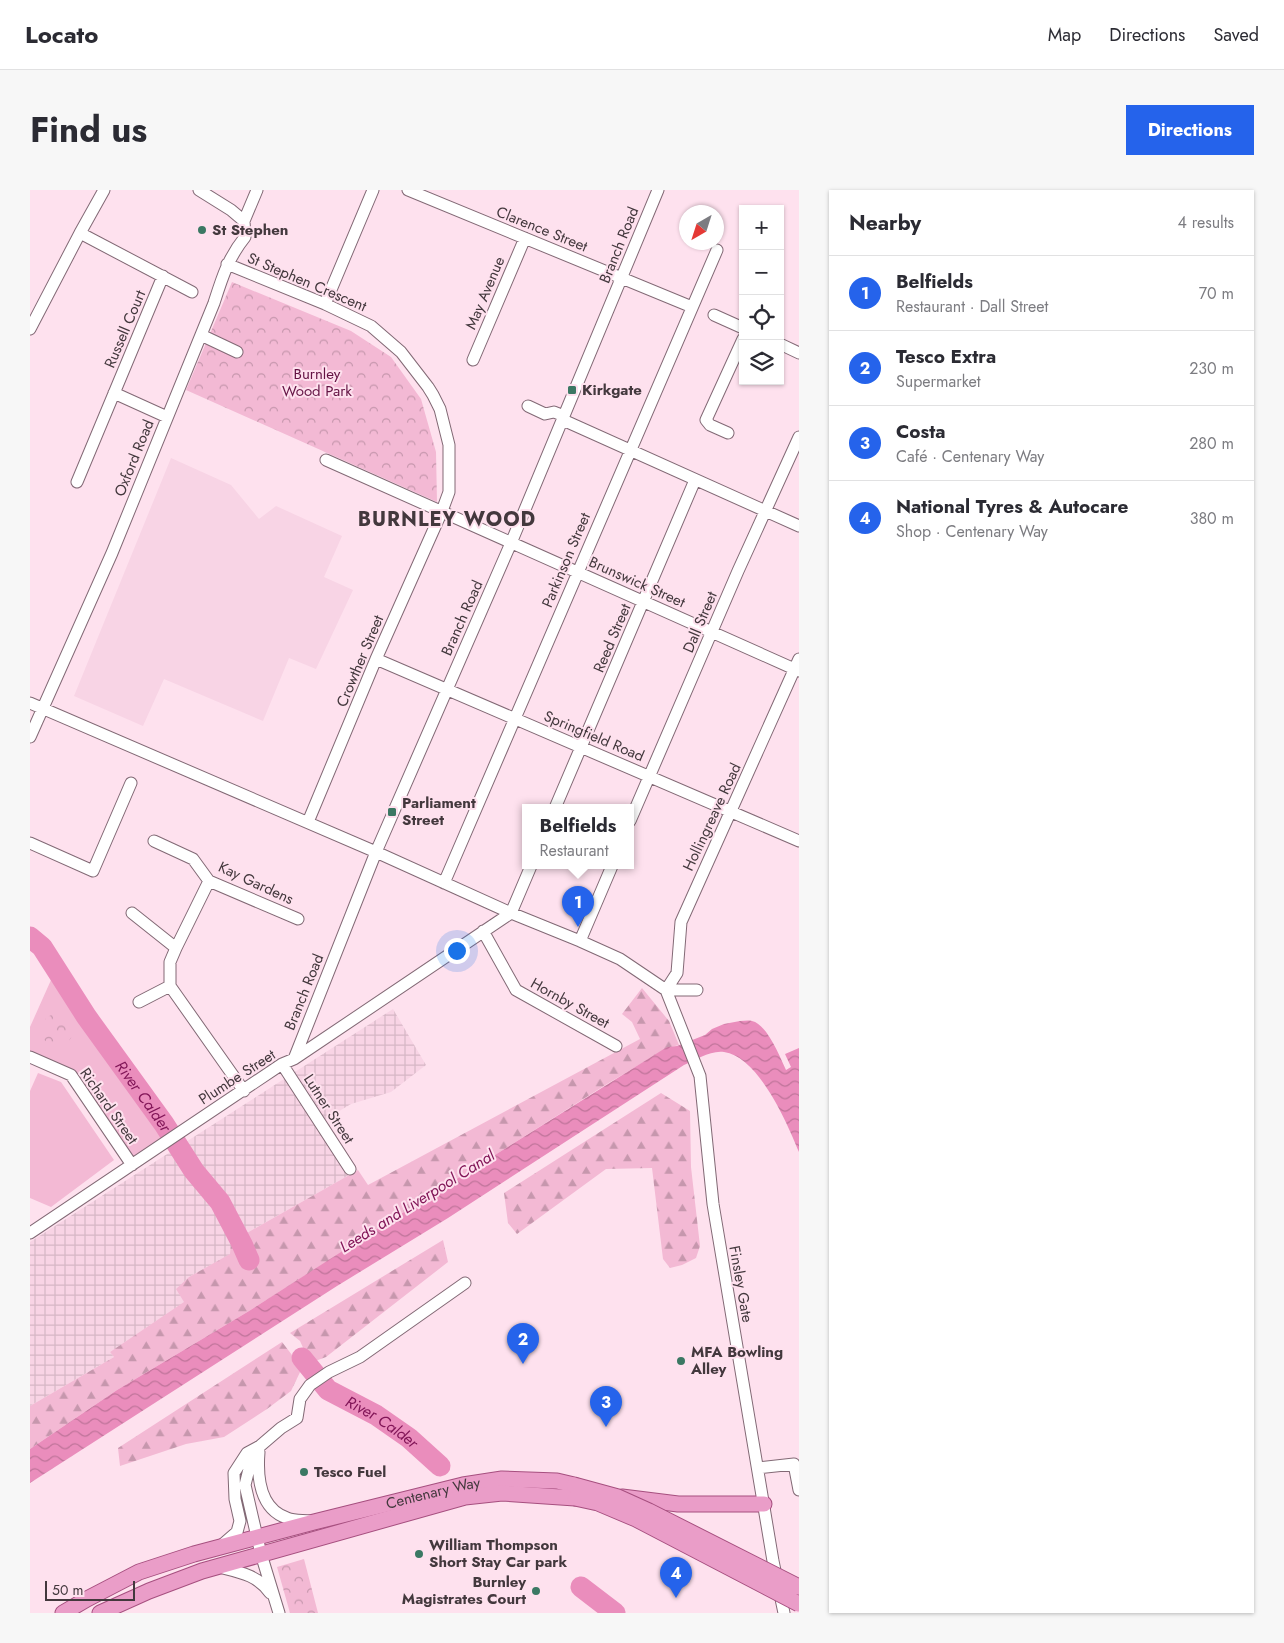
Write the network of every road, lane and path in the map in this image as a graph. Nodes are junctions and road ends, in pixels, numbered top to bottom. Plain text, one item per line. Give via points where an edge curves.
1 (104, 190) edge
2 (200, 190) edge
3 (256, 190) edge
4 (374, 190) edge
5 (408, 190) edge
6 (658, 190) edge
7 (244, 221) junction
8 (80, 233) junction
9 (525, 238) junction
10 (717, 250) dead end
11 (227, 264) junction
12 (163, 276) junction
13 (621, 278) junction
14 (192, 292) dead end
15 (325, 304) junction
16 (692, 307) junction
17 (714, 315) dead end
18 (739, 326) edge
19 (30, 329) edge
20 (201, 335) junction
21 (743, 340) edge
22 (784, 346) edge
23 (237, 352) dead end
24 (799, 353) edge
25 (473, 360) dead end
26 (114, 393) junction
27 (528, 406) dead end
28 (167, 417) junction
29 (564, 418) junction
30 (728, 433) dead end
31 (799, 437) edge
32 (630, 450) junction
33 (326, 460) dead end
34 (695, 480) junction
35 (77, 482) dead end
36 (765, 511) junction
37 (442, 512) junction
38 (799, 526) edge
39 (511, 542) junction
40 (578, 572) junction
41 (644, 602) junction
42 (712, 632) junction
43 (376, 659) junction
44 (798, 667) edge
45 (447, 689) junction
46 (30, 703) edge
47 (42, 708) junction
48 (514, 718) junction
49 (30, 737) edge
50 (581, 747) junction
51 (650, 776) junction
52 (131, 783) dead end
53 (558, 804) edge
54 (732, 811) junction
55 (634, 812) edge
56 (308, 822) junction
57 (154, 841) dead end
58 (799, 841) edge
59 (30, 843) edge
60 (376, 852) junction
61 (530, 869) edge
62 (611, 869) edge
63 (209, 881) junction
64 (444, 883) junction
65 (132, 913) dead end
66 (511, 913) junction
67 (298, 919) dead end
68 (483, 931) junction
69 (580, 941) junction
70 (176, 948) junction
71 (170, 986) junction
72 (666, 990) junction
73 (697, 990) dead end
74 (139, 1002) dead end
75 (616, 1046) dead end
76 (30, 1057) edge
77 (294, 1058) junction
78 (282, 1064) junction
79 (244, 1091) junction
80 (132, 1165) junction
81 (350, 1170) dead end
82 (30, 1233) edge
83 (466, 1283) dead end
84 (260, 1446) junction
85 (758, 1468) junction
86 (799, 1490) edge
87 (574, 1491) junction
88 (618, 1497) junction
89 (764, 1504) junction
90 (240, 1521) junction
91 (314, 1522) junction
92 (256, 1537) junction
93 (294, 1545) junction
94 (219, 1548) junction
95 (261, 1554) junction
96 (243, 1559) junction
97 (219, 1567) junction
98 (799, 1588) edge
99 (799, 1604) edge
100 (277, 1608) edge
101 (63, 1613) edge
102 (100, 1613) edge
103 (784, 1613) edge

1 - 8 street
2 - 7 street
3 - 7 street, Oxford Road
4 - 15 street
5 - 9 street, Clarence Street
6 - 13 street, Branch Road
7 - 11 street, Oxford Road via 245,237
8 - 12 street
8 - 19 street
9 - 13 street, Clarence Street
9 - 25 street, May Avenue
10 - 16 street, Parkinson Street
11 - 15 street, St Stephen Crescent
11 - 20 street, Oxford Road
12 - 14 street
12 - 26 street, Russell Court
13 - 16 street, Clarence Street
13 - 29 street, Branch Road
15 - 37 street, St Stephen Crescent via 371,326 401,352 428,387 440,409 450,445 449,492
16 - 32 street, Parkinson Street
17 - 18 street
20 - 23 street
20 - 28 street, Oxford Road
21 - 30 street via 706,420
22 - 24 street
26 - 28 street
26 - 35 street, Russell Court
27 - 29 street via 544,414 554,412
28 - 47 street, Oxford Road via 112,553
29 - 32 street
29 - 39 street, Branch Road
31 - 36 street, Dall Street
32 - 34 street
32 - 40 street, Parkinson Street
33 - 37 street, Brunswick Street
34 - 36 street
34 - 41 street, Reed Street
36 - 38 street
36 - 42 street, Dall Street
37 - 39 street, Brunswick Street
37 - 43 street, Crowther Street
39 - 40 street, Brunswick Street
39 - 45 street, Branch Road
40 - 41 street, Brunswick Street
40 - 48 street, Parkinson Street
41 - 42 street, Brunswick Street
41 - 50 street, Reed Street
42 - 44 street, Brunswick Street
42 - 51 street, Dall Street
43 - 45 street, Springfield Road
43 - 56 street, Crowther Street
44 - 54 street, Hollingreave Road
45 - 48 street, Springfield Road
45 - 60 street, Branch Road
46 - 47 street
47 - 49 street, Oxford Road
47 - 56 street
48 - 50 street, Springfield Road
48 - 64 street, Parkinson Street
50 - 51 street, Springfield Road
50 - 53 street, Reed Street
51 - 54 street, Springfield Road
51 - 55 street, Dall Street
52 - 59 street via 93,871
54 - 58 street, Springfield Road
54 - 72 street, Hollingreave Road via 681,922 677,973
56 - 60 street
57 - 63 street, Kay Gardens via 193,858
60 - 64 street
60 - 77 street, Branch Road
61 - 66 street
62 - 69 street
63 - 67 street, Kay Gardens
63 - 70 street
64 - 66 street
65 - 70 street
66 - 68 street, Plumbe Street
66 - 69 street
68 - 75 street, Hornby Street via 516,990
68 - 77 street, Plumbe Street
69 - 72 street via 620,959
70 - 71 street via 170,962
71 - 74 street
71 - 79 street
72 - 73 street
72 - 85 street, Finsley Gate via 700,1076 713,1204
76 - 80 street, Richard Street via 71,1075
77 - 78 street, Plumbe Street
78 - 79 street, Plumbe Street
78 - 81 street, Lutner Street
79 - 80 street, Plumbe Street
80 - 82 street, Plumbe Street
83 - 84 street via 360,1357 310,1385 300,1400 297,1418
84 - 90 street via 247,1453 234,1473 234,1499
84 - 91 street via 258,1470 267,1504 288,1518
84 - 92 street via 245,1485
85 - 86 street via 794,1464
85 - 89 street, Finsley Gate
87 - 88 main road, Centenary Way, bridge
87 - 91 main road, Centenary Way via 557,1481 502,1479 462,1485
87 - 93 main road, Centenary Way via 502,1492 465,1497
87 - 99 main road, Centenary Way, bridge via 636,1519
88 - 89 main road via 678,1504
88 - 98 main road, Centenary Way, bridge
89 - 103 street, Finsley Gate
90 - 92 street
90 - 94 street via 237,1532
91 - 92 main road, Centenary Way
92 - 93 street via 270,1544
92 - 94 main road, Centenary Way
92 - 95 street
92 - 96 street
93 - 95 main road, Centenary Way
94 - 101 main road, Centenary Way via 139,1572
95 - 96 main road, Centenary Way
95 - 100 street
96 - 97 main road, Centenary Way
97 - 100 street via 251,1575 264,1584
97 - 102 main road, Centenary Way via 149,1591

